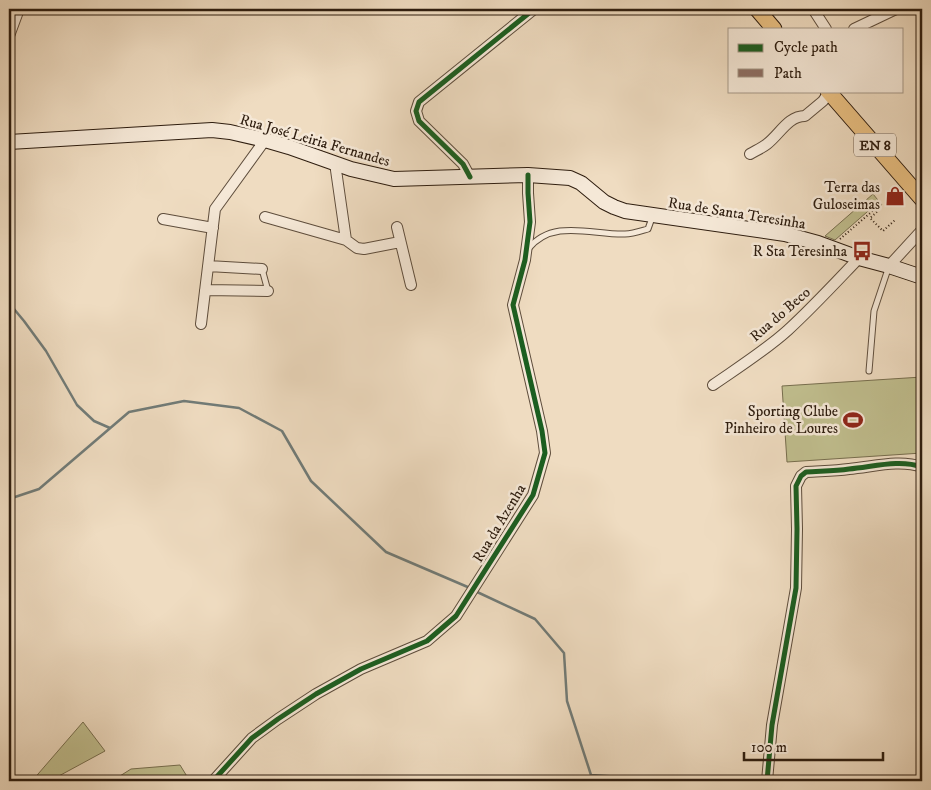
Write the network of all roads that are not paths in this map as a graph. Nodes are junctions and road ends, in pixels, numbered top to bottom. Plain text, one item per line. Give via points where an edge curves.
1 (19, 9) edge
2 (534, 9) edge
3 (757, 9) edge
4 (812, 9) edge
5 (896, 9) edge
6 (773, 28) edge
7 (825, 28) edge
8 (856, 28) edge
9 (9, 36) edge
10 (829, 92) edge
11 (265, 140) junction
12 (9, 142) edge
13 (750, 154) dead end
14 (335, 163) junction
15 (528, 175) junction
16 (470, 177) junction
17 (581, 182) joint
18 (922, 199) edge
19 (653, 215) junction
20 (265, 216) dead end
21 (163, 219) dead end
22 (212, 228) junction
23 (397, 228) dead end
24 (922, 230) edge
25 (346, 240) junction
26 (400, 242) junction
27 (526, 251) junction
28 (859, 258) junction
29 (208, 266) junction
30 (889, 266) junction
31 (262, 268) joint
32 (922, 277) edge
33 (411, 285) dead end
34 (205, 290) junction
35 (268, 291) joint
36 (201, 324) dead end
37 (869, 371) dead end
38 (714, 385) dead end
39 (922, 467) edge
40 (214, 781) edge
41 (767, 781) edge

1 - 9 street
2 - 16 street via 417,106 419,121 463,164
3 - 6 main road
4 - 7 street
5 - 8 street
10 - 13 street via 805,116 791,120 767,144
10 - 18 main road, EN 8
11 - 12 main road, Rua José Leiria Fernandes via 212,130
11 - 14 main road, Rua José Leiria Fernandes
11 - 22 street via 215,209
14 - 16 main road, Rua José Leiria Fernandes via 394,179
14 - 25 street
15 - 16 main road, Rua José Leiria Fernandes
15 - 17 main road, Rua José Leiria Fernandes via 570,178
15 - 27 street, Rua da Azenha via 530,222
17 - 19 main road, Rua de Santa Teresinha via 614,207
19 - 27 lane via 648,230 626,234 554,232 533,242
19 - 28 main road, Rua de Santa Teresinha via 785,234
20 - 25 street
21 - 22 street
22 - 29 street
23 - 26 street
24 - 30 street
25 - 26 street via 364,249
26 - 33 street
27 - 40 street, Rua da Azenha via 512,305 542,431 544,453 533,495 456,616 427,641 361,669 278,719 252,738
28 - 30 main road, Rua de Santa Teresinha
28 - 38 street, Rua do Beco via 787,330
29 - 31 street
29 - 34 street
30 - 32 main road, Rua de Santa Teresinha
30 - 37 lane via 874,311
31 - 35 lane
34 - 35 street
34 - 36 street
39 - 41 street via 893,464 806,472 796,486 796,588 772,725

